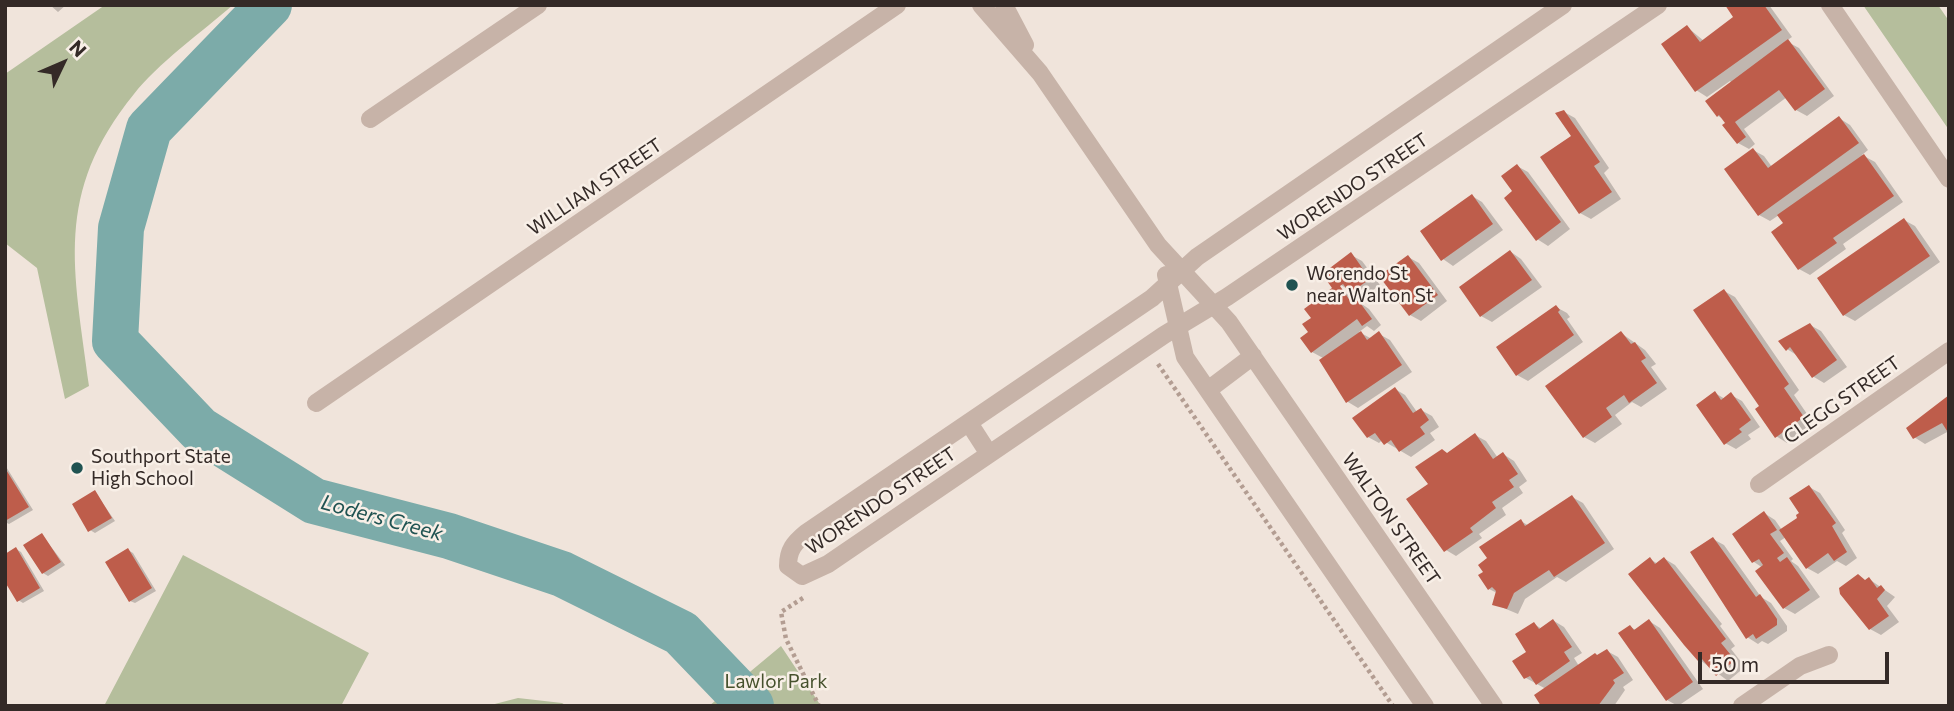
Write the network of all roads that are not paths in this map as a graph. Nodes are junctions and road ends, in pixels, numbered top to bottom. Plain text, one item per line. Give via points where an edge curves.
1 (538, 5) edge
2 (981, 5) edge
3 (1004, 5) edge
4 (1563, 5) edge
5 (1658, 5) edge
6 (1830, 5) edge
7 (886, 8) edge
8 (1040, 73) junction
9 (370, 120) dead end
10 (1949, 178) edge
11 (1158, 245) junction
12 (1182, 271) junction
13 (1168, 284) junction
14 (1213, 305) junction
15 (1178, 326) junction
16 (1949, 351) edge
17 (1253, 356) junction
18 (1208, 390) junction
19 (316, 403) dead end
20 (969, 423) junction
21 (989, 454) junction
22 (1759, 484) dead end
23 (1829, 655) dead end
24 (1425, 706) edge
25 (1493, 706) edge
26 (1742, 706) edge

1 - 9 street
2 - 8 street, WALTON STREET
3 - 8 street, WALTON STREET
4 - 12 street, WORENDO STREET
5 - 14 street, WORENDO STREET
6 - 10 street
7 - 19 street, WILLIAM STREET
8 - 11 street, WALTON STREET
11 - 12 street, WALTON STREET
11 - 13 street, WALTON STREET
12 - 13 street, WORENDO STREET
12 - 14 street, WALTON STREET
13 - 15 street, WALTON STREET
13 - 20 street, WORENDO STREET
14 - 15 street, WORENDO STREET
14 - 17 street, WALTON STREET
15 - 18 street, WALTON STREET via 1185,357
15 - 21 street, WORENDO STREET
16 - 22 street, CLEGG STREET
17 - 18 street
17 - 25 street, WALTON STREET
18 - 24 street, WALTON STREET
20 - 21 street
20 - 21 street, WORENDO STREET via 795,542 788,566 802,576 815,572
23 - 26 street via 1800,666

